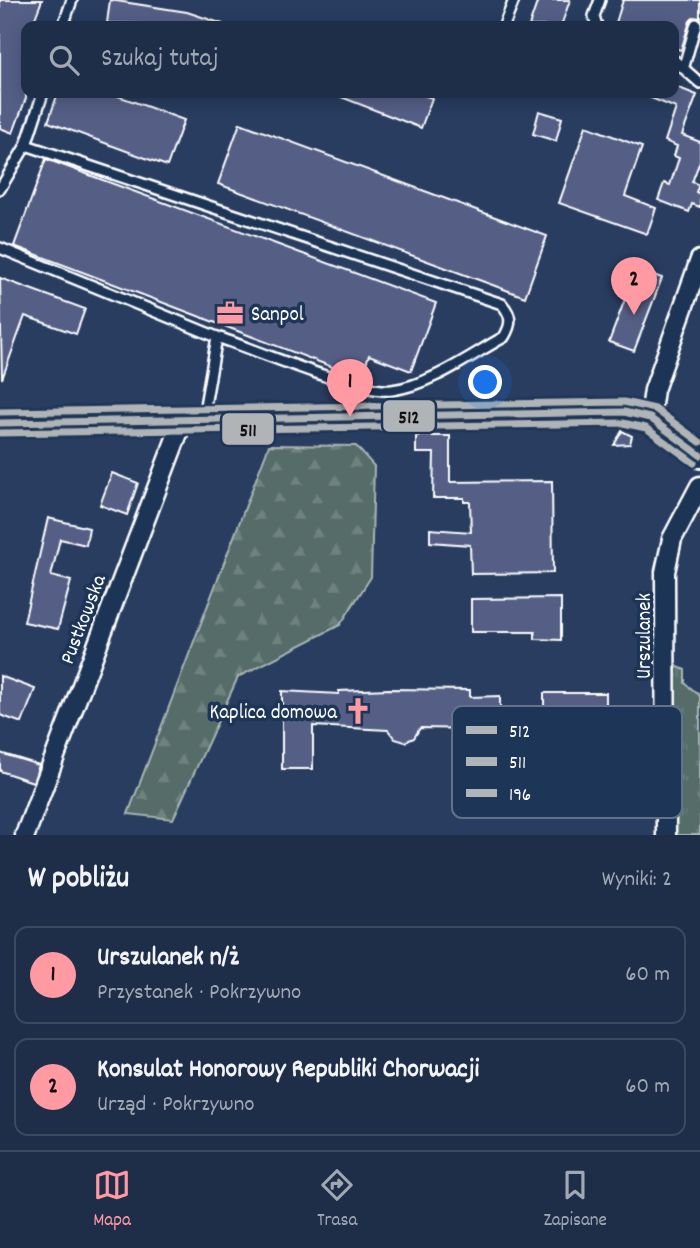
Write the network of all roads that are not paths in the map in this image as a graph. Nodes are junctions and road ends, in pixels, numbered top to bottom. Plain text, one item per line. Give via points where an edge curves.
1 (72, 0) edge
2 (514, 0) edge
3 (600, 0) edge
4 (65, 21) edge
5 (506, 21) edge
6 (596, 21) edge
7 (696, 24) dead end
8 (679, 63) edge
9 (684, 66) junction
10 (700, 83) edge
11 (41, 98) edge
12 (26, 145) junction
13 (0, 189) edge
14 (0, 248) edge
15 (700, 260) edge
16 (217, 337) junction
17 (650, 418) junction
18 (193, 420) junction
19 (0, 424) edge
20 (700, 455) edge
21 (700, 486) edge
22 (666, 706) edge
23 (25, 835) edge

1 - 4 lane
2 - 5 lane
3 - 6 lane
7 - 9 lane
8 - 9 lane
9 - 10 lane
11 - 12 lane
12 - 13 lane
12 - 16 lane via 502,304 509,313 510,326 504,337 422,381 393,390 351,383
14 - 16 lane
15 - 17 street via 654,390
16 - 18 lane
17 - 18 street via 624,412
17 - 20 street
18 - 19 street
18 - 23 street, Pustkowska
21 - 22 street, Urszulanek via 678,524 667,558

